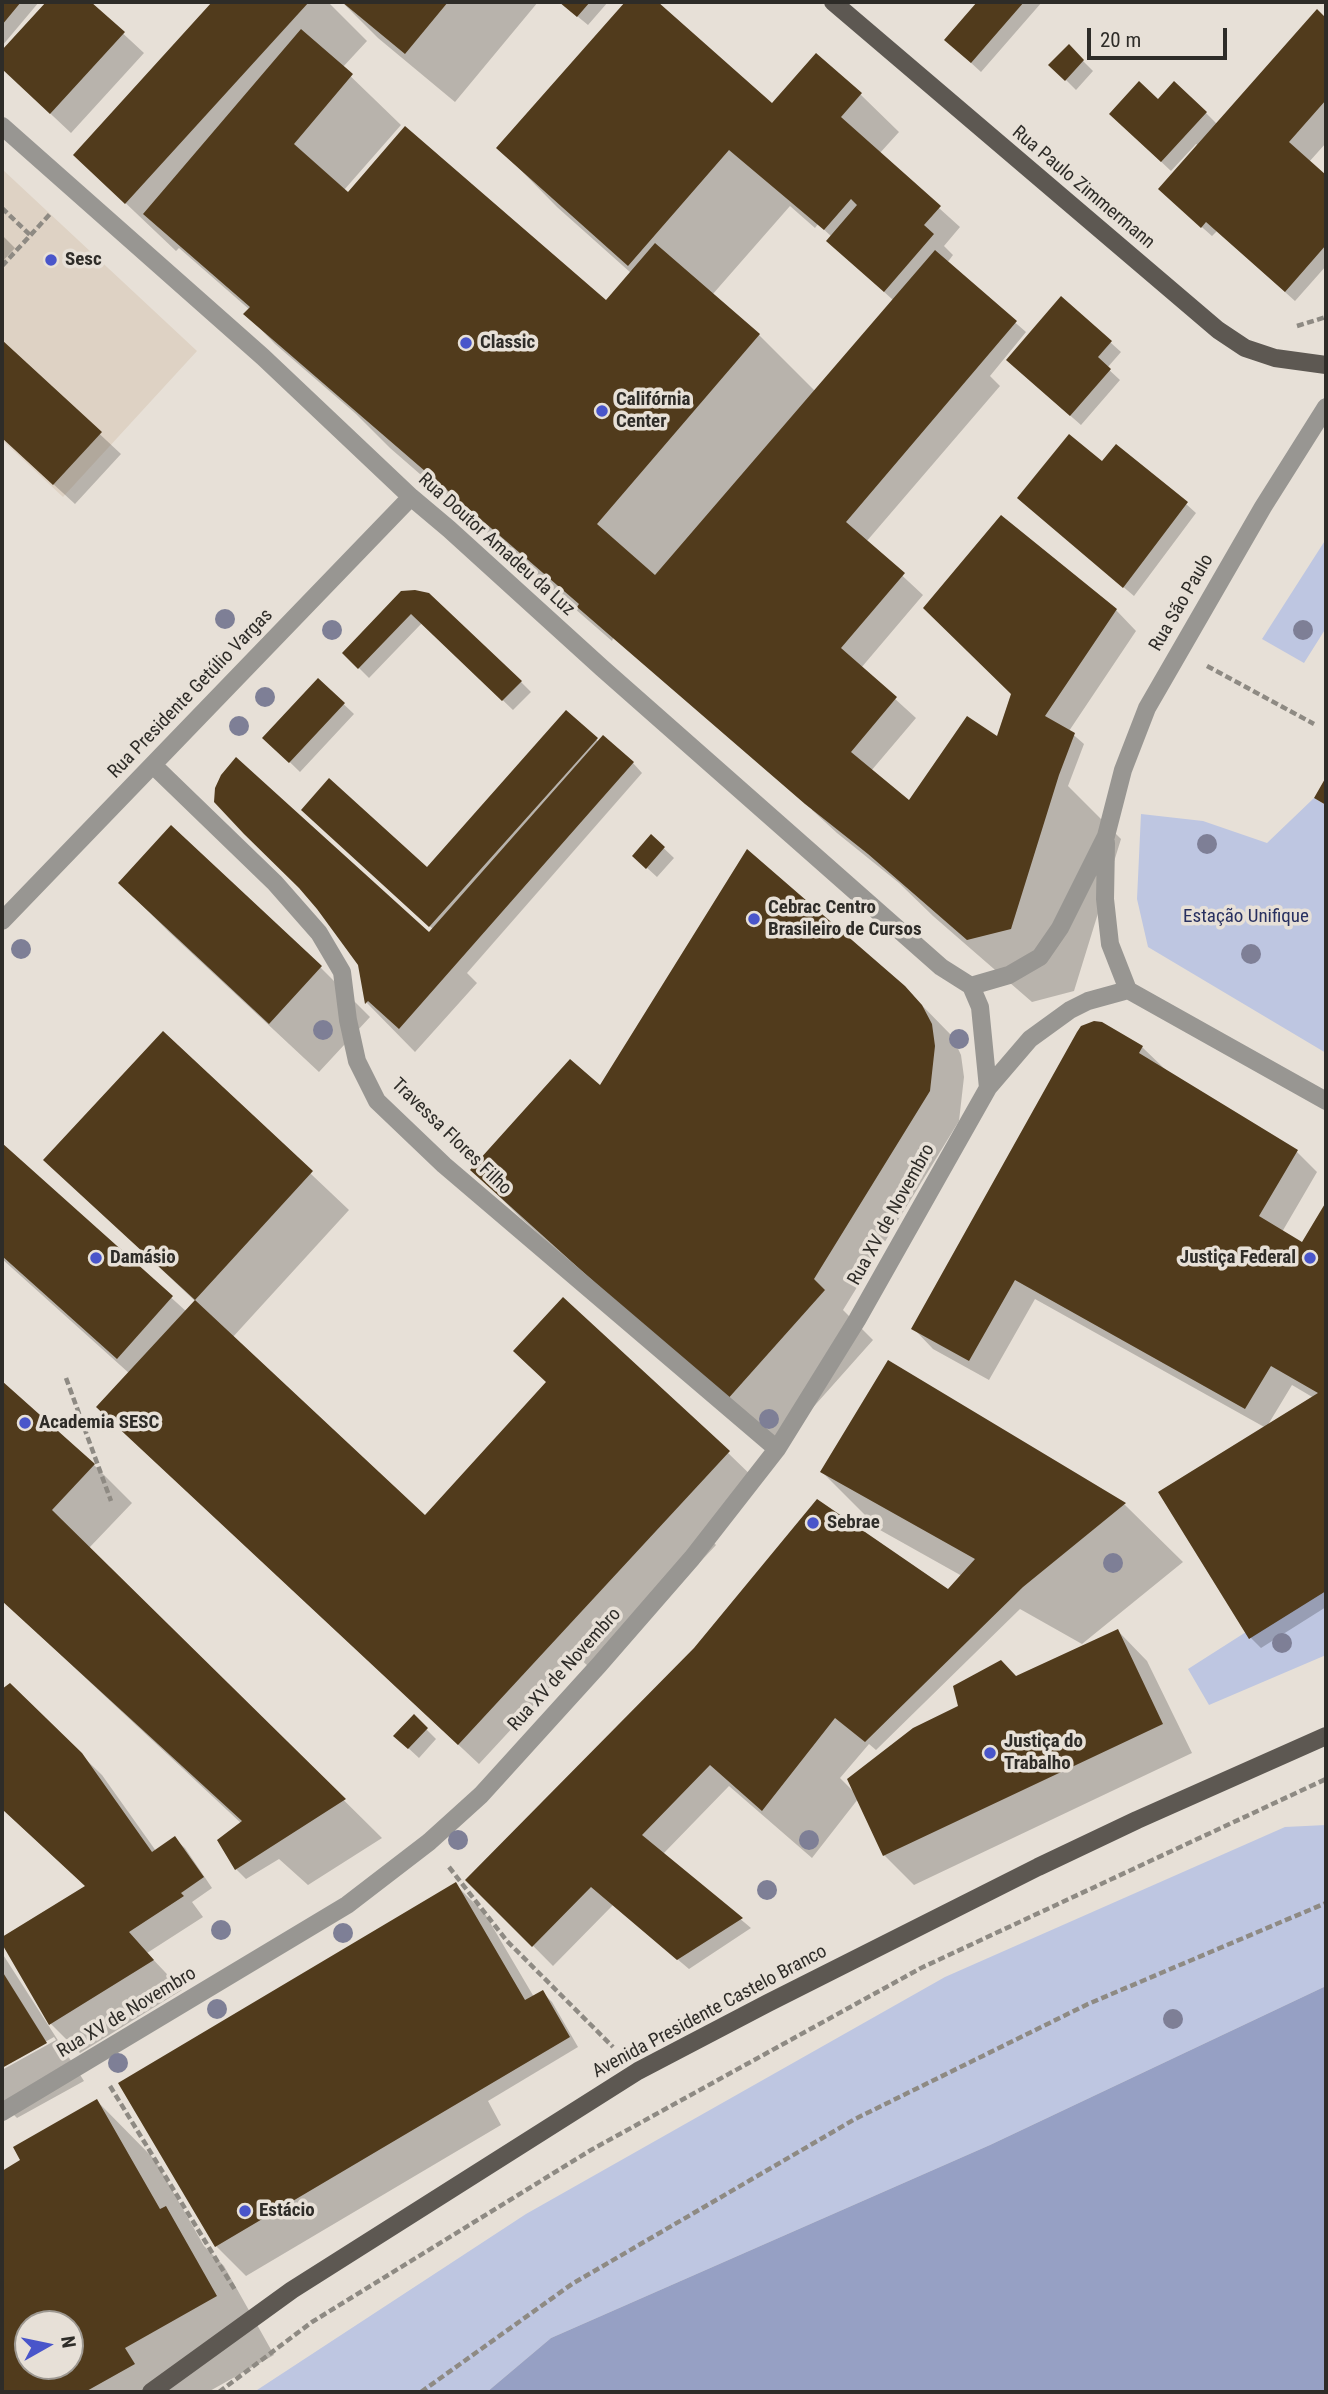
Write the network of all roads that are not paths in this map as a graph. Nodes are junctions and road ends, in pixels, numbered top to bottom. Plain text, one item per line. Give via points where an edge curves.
1 (833, 2) edge
2 (2, 126) edge
3 (1326, 365) edge
4 (1326, 407) edge
5 (411, 497) junction
6 (153, 765) junction
7 (1106, 836) junction
8 (2, 921) edge
9 (971, 986) junction
10 (1128, 990) junction
11 (988, 1088) junction
12 (1326, 1101) edge
13 (777, 1449) junction
14 (1326, 1736) edge
15 (2, 2112) edge
16 (151, 2392) edge

1 - 3 main road, Rua Paulo Zimmermann via 1218,330 1244,348
2 - 5 street, Rua Doutor Amadeu da Luz via 263,357
4 - 7 street, Rua São Paulo via 1147,708
5 - 6 street, Rua Presidente Getúlio Vargas
5 - 9 street, Rua Doutor Amadeu da Luz via 941,967
6 - 8 street, Rua Presidente Getúlio Vargas
6 - 13 street, Travessa Flores Filho via 275,883 319,933 342,972 357,1061 377,1101 444,1166
7 - 9 street, Rua São Paulo via 1060,928 1040,957 1009,975
7 - 10 street, Rua São Paulo via 1110,944
9 - 11 street via 979,1007
10 - 11 street, Rua XV de Novembro via 1088,1000 1070,1010 1030,1039
10 - 12 street
11 - 13 street, Rua XV de Novembro via 857,1320
13 - 15 street, Rua XV de Novembro via 692,1558 599,1665 481,1795 429,1842 347,1905
14 - 16 main road, Avenida Presidente Castelo Branco via 1038,1867 638,2071 303,2282

